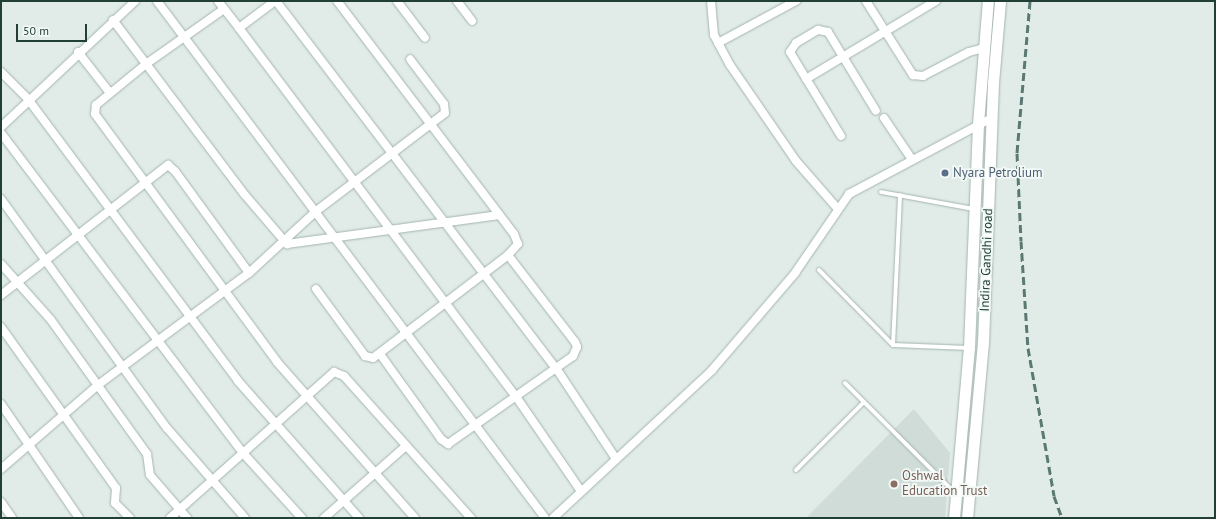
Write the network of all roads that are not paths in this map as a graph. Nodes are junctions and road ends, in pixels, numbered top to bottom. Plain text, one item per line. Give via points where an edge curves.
1 (135, 1) edge
2 (156, 1) edge
3 (218, 1) edge
4 (276, 1) edge
5 (337, 1) edge
6 (397, 1) edge
7 (457, 1) edge
8 (711, 1) edge
9 (796, 1) edge
10 (866, 1) edge
11 (936, 1) edge
12 (988, 1) edge
13 (1000, 1) edge
14 (224, 9) junction
15 (113, 20) junction
16 (472, 21) dead end
17 (239, 28) junction
18 (885, 33) junction
19 (184, 36) junction
20 (425, 38) dead end
21 (718, 43) junction
22 (984, 48) junction
23 (78, 52) junction
24 (843, 57) junction
25 (410, 59) dead end
26 (146, 64) junction
27 (1, 72) edge
28 (806, 79) junction
29 (110, 93) junction
30 (28, 99) junction
31 (876, 111) dead end
32 (884, 118) dead end
33 (992, 118) junction
34 (978, 124) junction
35 (432, 125) junction
36 (1, 127) edge
37 (1, 133) edge
38 (841, 136) dead end
39 (392, 153) junction
40 (911, 158) junction
41 (142, 182) junction
42 (353, 183) junction
43 (880, 192) dead end
44 (900, 195) junction
45 (1, 199) edge
46 (837, 208) junction
47 (110, 209) junction
48 (975, 209) junction
49 (315, 212) junction
50 (499, 215) junction
51 (443, 222) junction
52 (390, 229) junction
53 (77, 236) junction
54 (334, 237) junction
55 (283, 242) junction
56 (508, 255) junction
57 (47, 259) junction
58 (1, 264) edge
59 (819, 270) dead end
60 (249, 273) junction
61 (482, 275) junction
62 (16, 283) junction
63 (316, 289) dead end
64 (225, 292) junction
65 (1, 295) edge
66 (446, 301) junction
67 (190, 318) junction
68 (1, 327) edge
69 (406, 332) junction
70 (156, 342) junction
71 (893, 345) junction
72 (969, 348) junction
73 (380, 354) junction
74 (122, 366) junction
75 (556, 368) junction
76 (845, 383) dead end
77 (98, 385) junction
78 (307, 396) junction
79 (517, 398) junction
80 (864, 402) junction
81 (1, 404) edge
82 (64, 416) junction
83 (276, 425) junction
84 (477, 427) junction
85 (30, 444) junction
86 (406, 446) junction
87 (243, 453) junction
88 (616, 459) junction
89 (1, 469) edge
90 (796, 470) dead end
91 (374, 474) junction
92 (211, 481) junction
93 (581, 491) junction
94 (957, 494) junction
95 (343, 501) junction
96 (1, 502) edge
97 (179, 509) junction
98 (412, 517) edge
99 (12, 518) edge
100 (79, 518) edge
101 (130, 518) edge
102 (170, 518) edge
103 (187, 518) edge
104 (245, 518) edge
105 (302, 518) edge
106 (324, 518) edge
107 (359, 518) edge
108 (471, 518) edge
109 (545, 518) edge
110 (553, 518) edge
111 (954, 518) edge
112 (967, 518) edge

1 - 15 street
2 - 19 street
3 - 14 street
4 - 17 street
4 - 39 street
5 - 35 street
6 - 20 street
7 - 16 street
8 - 21 street
9 - 21 street
10 - 18 street
11 - 18 street
12 - 22 main road, Indira Gandhi road
13 - 33 main road, Indira Gandhi road
14 - 17 street
14 - 19 street
15 - 23 street
15 - 26 street
17 - 42 street
18 - 22 street via 908,71 918,77 969,52
18 - 24 street
19 - 26 street
19 - 49 street
21 - 46 street via 796,161
22 - 34 main road, Indira Gandhi road
23 - 29 street
23 - 30 street
24 - 28 street
24 - 28 street via 824,29 796,43 790,52
24 - 31 street
25 - 35 street via 446,108 445,113
26 - 29 street
26 - 55 street
27 - 30 street
28 - 38 street
29 - 41 street via 96,105 95,114
30 - 36 street
30 - 47 street
32 - 40 street
33 - 34 street
33 - 112 main road, Indira Gandhi road via 983,343
34 - 40 street
34 - 48 main road, Indira Gandhi road
35 - 39 street
35 - 50 street
37 - 53 street
39 - 42 street
39 - 51 street
40 - 46 street via 849,194
41 - 47 street
41 - 60 street via 163,166 172,167
41 - 64 street
42 - 49 street
42 - 52 street
43 - 44 lane
44 - 48 lane
44 - 71 lane
45 - 57 street
46 - 88 street via 795,273 712,370
47 - 53 street
47 - 67 street
48 - 72 main road, Indira Gandhi road
49 - 54 street
49 - 55 street
50 - 51 street
50 - 56 street via 517,240 515,249
51 - 52 street
51 - 61 street
52 - 54 street
52 - 66 street
53 - 57 street
53 - 70 street
54 - 55 street via 291,244
54 - 69 street
55 - 60 street
56 - 61 street
56 - 75 street via 577,347 573,356
57 - 62 street
57 - 74 street
58 - 62 street
59 - 71 lane
60 - 64 street
61 - 66 street
61 - 75 street
62 - 65 street
62 - 77 street via 51,320
63 - 73 street via 365,356 373,358
64 - 67 street
64 - 78 street via 277,362
66 - 69 street
66 - 79 street
67 - 70 street
67 - 83 street via 238,382
68 - 82 street
69 - 73 street
69 - 84 street
70 - 74 street
70 - 87 street
71 - 72 lane
72 - 94 main road, Indira Gandhi road
73 - 84 street via 444,442 454,443
74 - 77 street
74 - 92 street
75 - 79 street
75 - 88 street
76 - 80 lane
77 - 82 street
77 - 97 street via 147,454 150,475
78 - 83 street
78 - 86 street via 330,375 339,372
78 - 91 street
79 - 84 street
79 - 93 street
80 - 90 lane
80 - 94 lane
81 - 85 street
82 - 85 street
82 - 101 street via 116,488 115,503
83 - 87 street
83 - 95 street
84 - 109 street
85 - 89 street
85 - 100 street
86 - 91 street
86 - 108 street
87 - 92 street
87 - 105 street
88 - 93 street
91 - 95 street
91 - 98 street
92 - 97 street
92 - 104 street
93 - 110 street
94 - 111 main road, Indira Gandhi road
95 - 106 street
95 - 107 street
96 - 99 street
97 - 102 street
97 - 103 street

